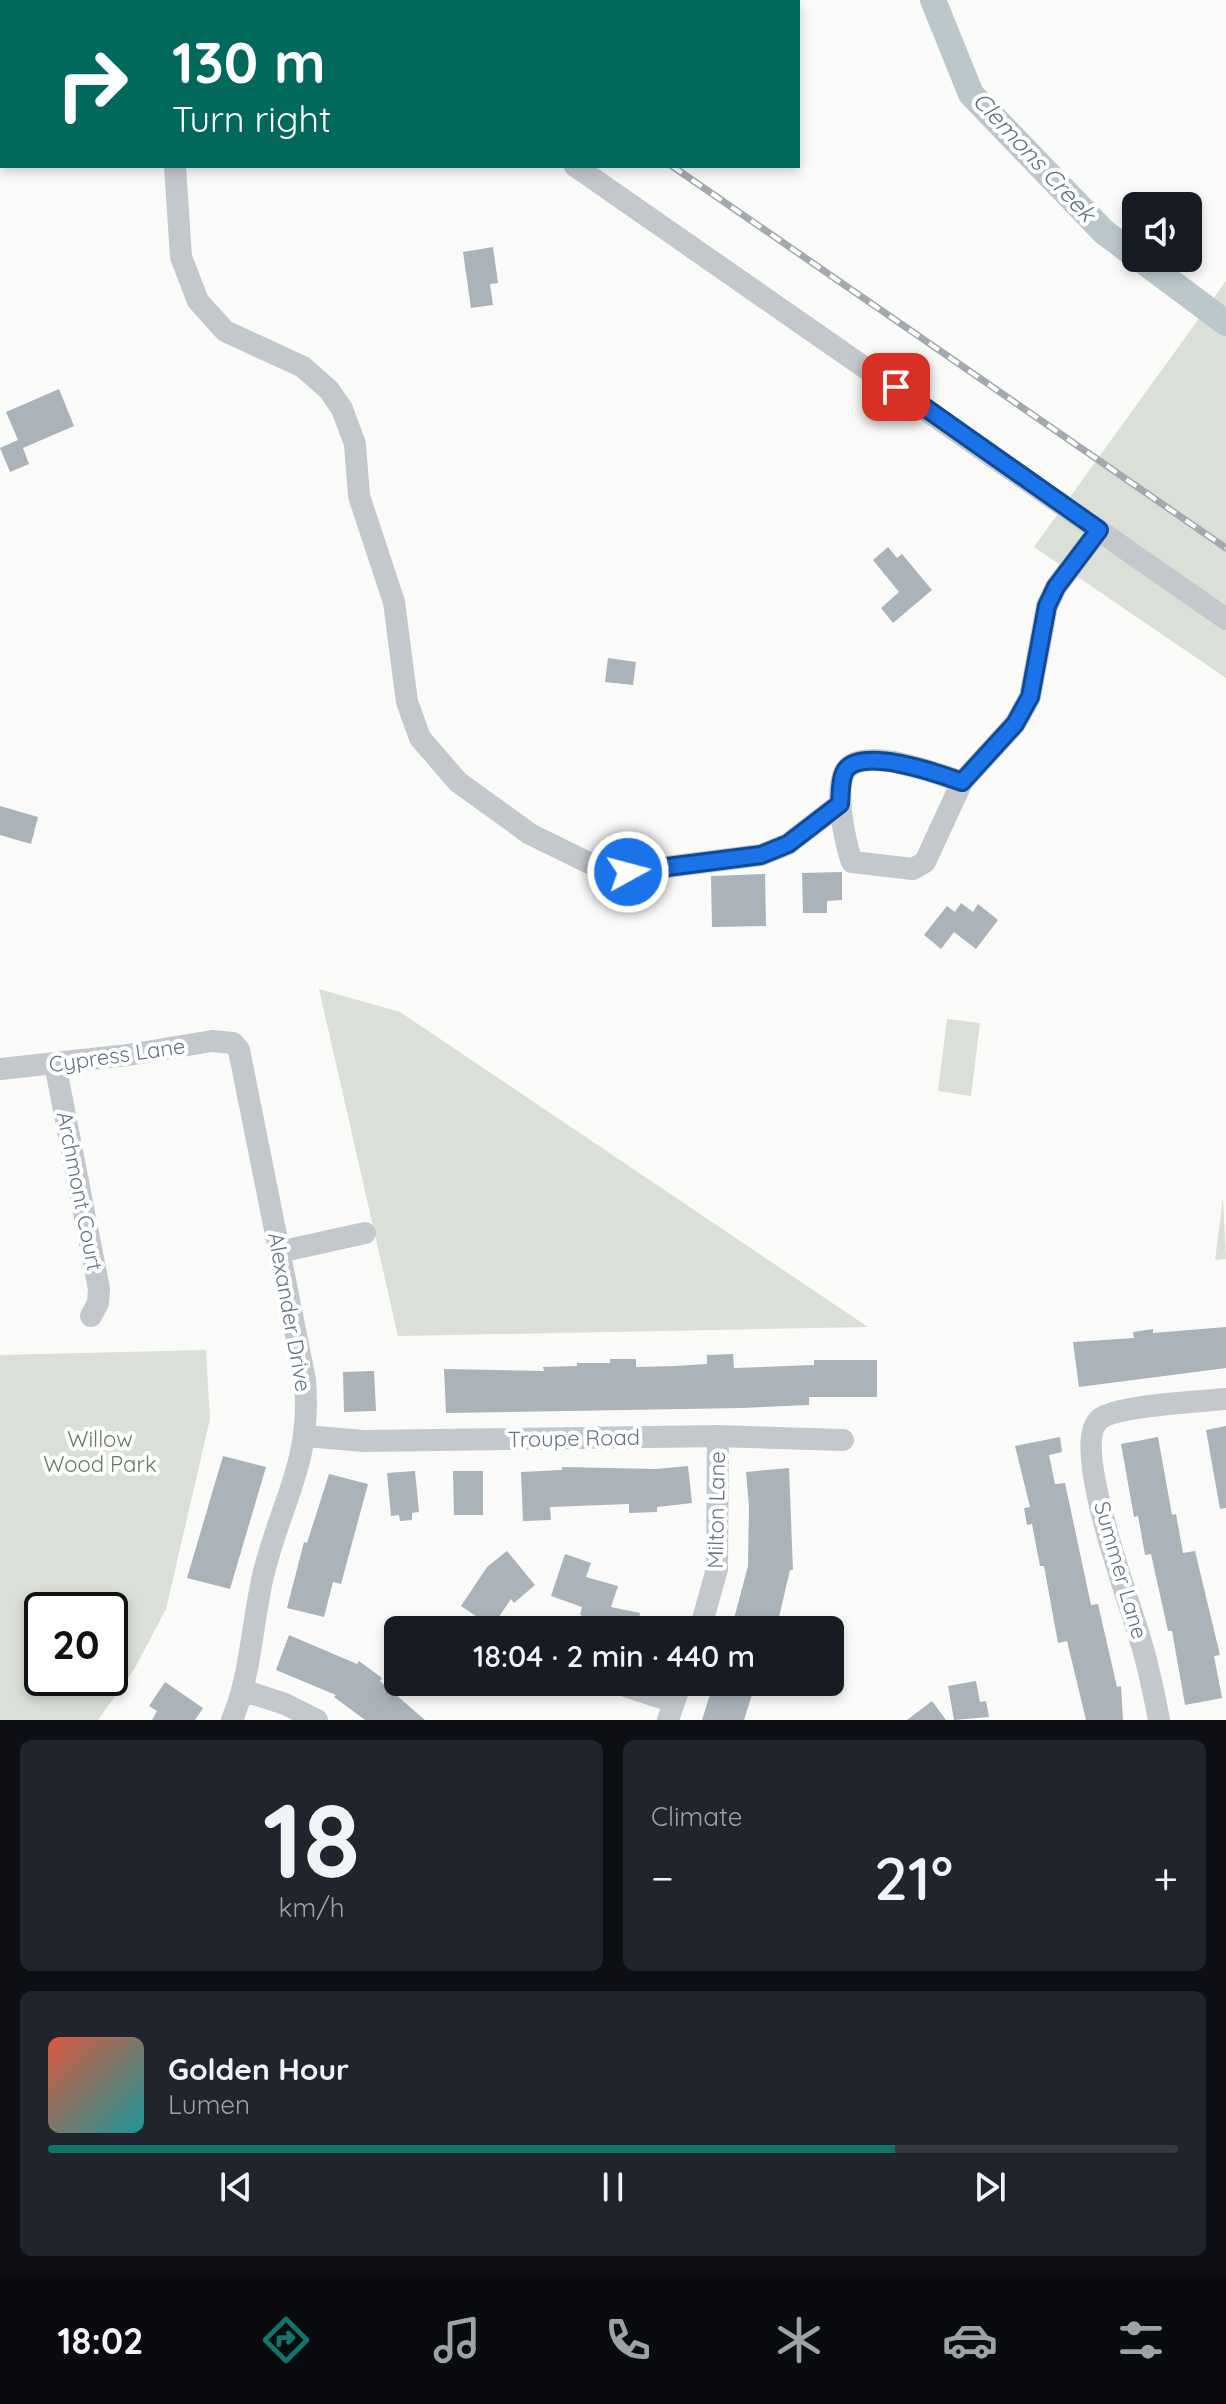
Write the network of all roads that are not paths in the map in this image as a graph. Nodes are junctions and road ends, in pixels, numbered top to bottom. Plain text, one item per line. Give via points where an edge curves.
1 (175, 168) edge
2 (578, 168) edge
3 (1099, 530) junction
4 (1226, 619) edge
5 (962, 782) junction
6 (840, 804) junction
7 (233, 1043) joint
8 (55, 1064) junction
9 (0, 1069) edge
10 (365, 1233) dead end
11 (279, 1252) junction
12 (91, 1316) dead end
13 (1226, 1399) edge
14 (305, 1436) junction
15 (718, 1436) junction
16 (843, 1440) dead end
17 (704, 1616) edge
18 (242, 1690) junction
19 (232, 1720) edge
20 (317, 1720) edge
21 (1159, 1720) edge

1 - 6 street via 181,257 198,301 225,331 303,367 342,409 355,444 359,496 394,602 407,702 420,738 458,782 530,834 587,862 628,872 761,855 788,844
2 - 3 street
3 - 4 street
3 - 5 street via 1047,606 1030,697 1015,724
5 - 6 street via 920,767 872,760 851,765 844,773
5 - 6 street via 925,862 913,869 852,862
7 - 8 street, Cypress Lane via 212,1041
7 - 11 street, Alexander Drive via 244,1066
8 - 9 street, Cypress Lane
8 - 12 street, Archmont Court via 99,1289
10 - 11 street
11 - 14 street, Alexander Drive via 305,1380
13 - 21 street, Summer Lane via 1125,1410 1096,1421 1090,1439 1099,1498
14 - 15 street, Troupe Road via 364,1441
14 - 18 street, Alexander Drive via 295,1484 263,1575
15 - 16 street, Troupe Road
15 - 17 street, Milton Lane via 717,1569
18 - 19 street, Alexander Drive
18 - 20 street

